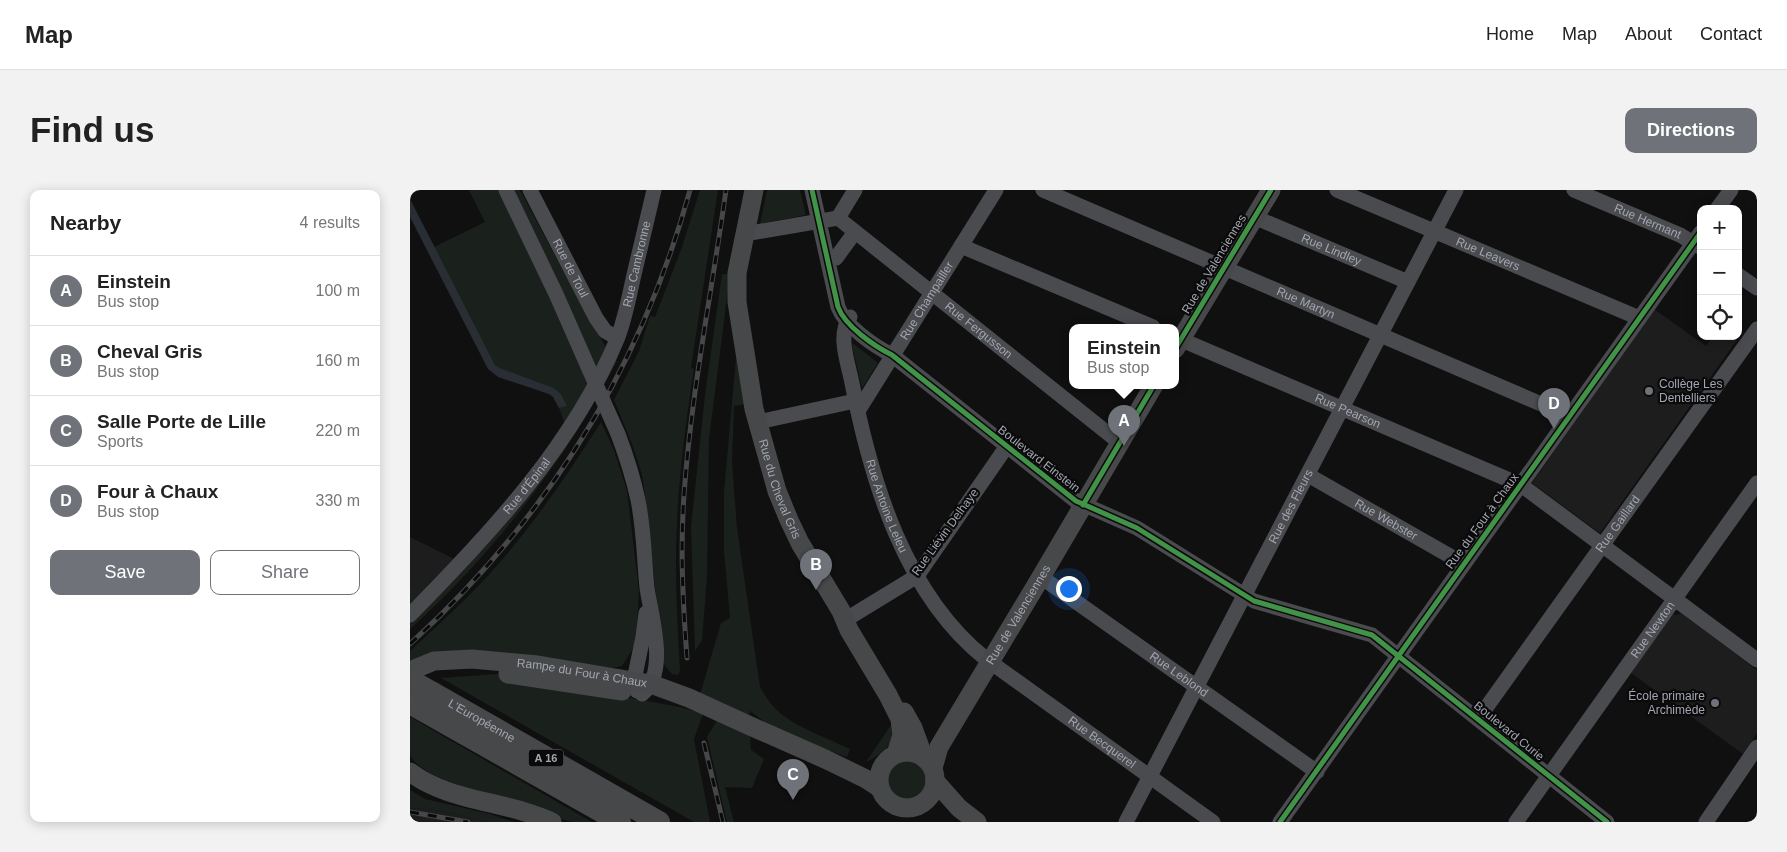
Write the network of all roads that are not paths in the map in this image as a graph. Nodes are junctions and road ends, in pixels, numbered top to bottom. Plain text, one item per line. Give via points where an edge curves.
1 (506, 190) edge
2 (530, 190) edge
3 (654, 190) edge
4 (754, 190) edge
5 (812, 190) edge
6 (822, 190) edge
7 (855, 190) edge
8 (996, 190) edge
9 (1043, 190) edge
10 (1271, 190) edge
11 (1337, 190) edge
12 (1456, 190) edge
13 (1574, 190) edge
14 (1731, 190) edge
15 (1720, 205) edge
16 (1254, 217) junction
17 (828, 220) junction
18 (1434, 231) junction
19 (855, 232) junction
20 (745, 234) junction
21 (1697, 241) edge
22 (1697, 242) edge
23 (961, 246) junction
24 (836, 258) junction
25 (1224, 268) junction
26 (1742, 278) edge
27 (1408, 282) junction
28 (1757, 288) edge
29 (932, 293) junction
30 (1639, 318) junction
31 (848, 319) junction
32 (1146, 324) edge
33 (1757, 329) edge
34 (1381, 335) junction
35 (617, 338) junction
36 (1179, 338) edge
37 (1179, 342) edge
38 (892, 355) junction
39 (1152, 389) edge
40 (856, 406) junction
41 (1342, 409) junction
42 (1569, 416) junction
43 (758, 422) junction
44 (1120, 443) junction
45 (1007, 446) junction
46 (1308, 475) junction
47 (1757, 483) edge
48 (1521, 484) junction
49 (1084, 505) junction
50 (1603, 546) junction
51 (1464, 564) junction
52 (917, 576) junction
53 (1041, 577) junction
54 (1245, 597) junction
55 (1675, 599) junction
56 (410, 615) edge
57 (845, 620) junction
58 (1399, 656) junction
59 (1757, 660) edge
60 (990, 662) junction
61 (410, 670) edge
62 (410, 682) edge
63 (1197, 687) junction
64 (642, 688) junction
65 (888, 695) junction
66 (412, 704) edge
67 (1478, 719) junction
68 (1757, 747) edge
69 (825, 759) junction
70 (890, 759) junction
71 (931, 769) junction
72 (410, 772) edge
73 (1317, 772) junction
74 (1549, 776) junction
75 (1150, 777) junction
76 (410, 783) edge
77 (880, 788) junction
78 (919, 806) junction
79 (537, 822) edge
80 (552, 822) edge
81 (620, 822) edge
82 (659, 822) edge
83 (975, 822) edge
84 (1126, 822) edge
85 (1213, 822) edge
86 (1280, 822) edge
87 (1516, 822) edge
88 (1608, 822) edge
89 (1706, 822) edge

1 - 64 street, bridge via 554,288 618,434 632,475 656,651
2 - 35 street, Rue de Toul via 596,318 605,331
3 - 35 street, Rue Cambronne
4 - 20 main road, Rue du Cheval Gris
5 - 17 street
6 - 17 street
7 - 17 street
8 - 23 street, Rue Champailler
9 - 25 street, Rue Martyn
10 - 16 main road, Rue de Valenciennes
11 - 18 street, Rue Leavers
12 - 18 street, Rue des Fleurs
13 - 21 street, Rue Hermant
14 - 15 street
16 - 25 main road, Rue de Valenciennes
16 - 27 street, Rue Lindley
17 - 19 street, Rue Fergusson
17 - 20 street
17 - 24 street, Rue Antoine Leleu
17 - 31 street via 836,300 840,313
18 - 27 street, Rue des Fleurs
18 - 30 street, Rue Leavers
19 - 24 street
19 - 29 street, Rue Fergusson
20 - 43 main road, Rue du Cheval Gris via 736,292
22 - 30 street, Rue du Four à Chaux
23 - 29 street, Rue Champailler
23 - 32 street
24 - 31 street, Rue Antoine Leleu
25 - 34 street, Rue Martyn
25 - 36 main road, Rue de Valenciennes
26 - 28 street
27 - 34 street, Rue des Fleurs
29 - 38 street, Rue Champailler
29 - 44 street, Rue Fergusson
30 - 42 street, Rue du Four à Chaux
31 - 38 street, Boulevard Einstein
31 - 40 street, Rue Antoine Leleu via 844,342
33 - 50 street, Rue Gaillard
34 - 41 street, Rue des Fleurs
34 - 42 street, Rue Martyn
35 - 56 street, Rue d'Épinal via 590,395 540,468 476,545
37 - 41 street, Rue Pearson
38 - 40 street, Rue Champailler
38 - 45 street, Boulevard Einstein
39 - 44 main road, Rue de Valenciennes
40 - 43 street
40 - 52 street, Rue Antoine Leleu via 886,509
41 - 46 street, Rue des Fleurs
41 - 48 street, Rue Pearson
42 - 48 street, Rue du Four à Chaux
43 - 57 main road, Rue du Cheval Gris via 770,471 789,520
44 - 49 main road, Rue de Valenciennes
45 - 49 street, Boulevard Einstein
45 - 52 street, Rue Liévin Delhaye
46 - 51 street, Rue Webster
46 - 54 street, Rue des Fleurs
47 - 55 street, Rue Newton
48 - 50 street, Rue Pearson
48 - 51 street, Rue du Four à Chaux
49 - 53 main road, Rue de Valenciennes
49 - 54 street, Boulevard Einstein via 1136,528
50 - 55 street, Rue Pearson
50 - 67 street, Rue Gaillard
51 - 58 street, Rue du Four à Chaux
52 - 57 street, Rue Liévin Delhaye
52 - 60 street, Rue Antoine Leleu via 944,619
53 - 60 main road, Rue de Valenciennes
53 - 63 street, Rue Leblond
54 - 58 street, Boulevard Einstein via 1259,604 1367,633
54 - 63 street, Rue des Fleurs
55 - 59 street, Rue Pearson
55 - 74 street, Rue Newton
57 - 65 main road, Rue du Cheval Gris
58 - 67 street, Boulevard Curie
58 - 73 street, Rue du Four à Chaux
60 - 71 main road, Rue de Valenciennes via 938,747
60 - 75 street, Rue Becquerel
61 - 64 main road, Rampe du Four à Chaux via 434,662 472,659 538,665
62 - 64 main road, Rampe du Four à Chaux via 437,670 468,668
62 - 82 highway, L'Européenne / A 16, bridge
63 - 73 street, Rue Leblond
63 - 75 street, Rue des Fleurs
64 - 69 main road, Rampe du Four à Chaux via 689,698
65 - 70 main road, Rue du Cheval Gris via 902,725 902,739
65 - 71 main road, Rue du Cheval Gris via 910,722
66 - 81 highway, L'Européenne / A 16
67 - 74 street, Boulevard Curie
68 - 89 street
69 - 70 main road via 870,768
69 - 77 main road
70 - 71 main road via 912,752
70 - 77 main road via 879,775
71 - 78 main road via 931,796
71 - 83 main road via 959,808
72 - 80 main road via 444,789
73 - 86 street, Rue du Four à Chaux
74 - 87 street, Rue Newton
74 - 88 street, Boulevard Curie
75 - 84 street, Rue des Fleurs
75 - 85 street, Rue Becquerel
76 - 79 main road via 436,795
77 - 78 main road via 895,806 907,809
78 - 83 main road via 939,808

